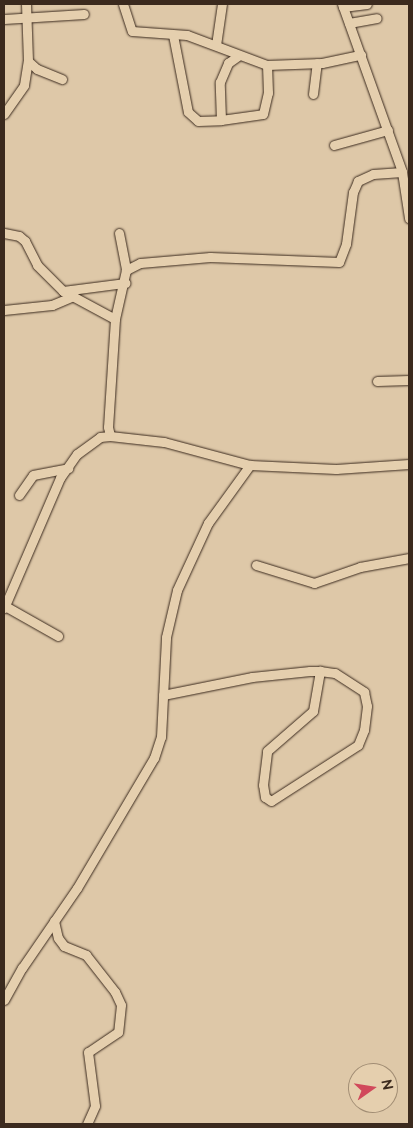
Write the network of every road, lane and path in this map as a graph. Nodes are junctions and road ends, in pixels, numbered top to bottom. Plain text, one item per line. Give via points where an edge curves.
1 (26, 4) edge
2 (123, 4) edge
3 (222, 4) edge
4 (367, 4) edge
5 (342, 6) edge
6 (84, 14) dead end
7 (26, 16) junction
8 (377, 18) dead end
9 (4, 19) edge
10 (349, 23) junction
11 (173, 35) junction
12 (216, 45) junction
13 (361, 55) junction
14 (238, 56) junction
15 (28, 61) junction
16 (317, 63) junction
17 (267, 65) junction
18 (62, 79) dead end
19 (313, 94) dead end
20 (4, 114) edge
21 (221, 120) junction
22 (388, 130) junction
23 (334, 145) dead end
24 (402, 172) junction
25 (409, 218) edge
26 (4, 233) edge
27 (119, 233) dead end
28 (126, 270) junction
29 (125, 283) junction
30 (63, 291) junction
31 (71, 297) junction
32 (4, 310) edge
33 (115, 319) junction
34 (409, 380) edge
35 (377, 381) dead end
36 (110, 436) junction
37 (409, 464) edge
38 (250, 465) junction
39 (68, 468) junction
40 (18, 495) dead end
41 (409, 558) edge
42 (256, 565) dead end
43 (4, 607) edge
44 (58, 636) dead end
45 (320, 672) junction
46 (163, 695) junction
47 (54, 921) junction
48 (4, 1000) edge
49 (87, 1124) edge

1 - 7 street
2 - 11 street via 132,32
3 - 12 street
4 - 5 street
5 - 10 street
6 - 7 street via 49,18
7 - 9 street
7 - 15 street
8 - 10 street
10 - 13 street
11 - 12 street via 187,35
11 - 21 street via 191,118 207,122
12 - 14 street
13 - 16 street
13 - 22 street
14 - 17 street
14 - 21 street via 228,63 220,82
15 - 18 street via 37,69
15 - 20 street via 22,90
16 - 17 street
16 - 19 street
17 - 21 street via 268,93 263,114
22 - 23 street
22 - 24 street
24 - 25 street
24 - 28 street via 373,174 358,180 353,192 346,244 339,262 210,257 140,263
26 - 30 street via 20,236 37,265
27 - 28 street
28 - 29 street
29 - 30 street
29 - 33 street
30 - 31 street
31 - 32 street via 52,305
31 - 33 street
33 - 36 street via 110,373
34 - 35 street
36 - 38 street via 164,442
36 - 39 street via 90,444
37 - 38 street via 336,469
38 - 46 street via 208,524 177,590 166,637
39 - 40 street via 33,475
39 - 43 street via 43,512
41 - 42 street via 360,567 314,583
43 - 44 street
45 - 45 street via 335,673 364,692 367,700 364,730 358,745 278,798 267,800 263,785 267,751 313,711
45 - 46 street via 252,677
46 - 47 street via 160,737 154,758
47 - 48 street
47 - 49 street via 58,938 64,946 86,955 115,992 121,1005 118,1032 88,1052 95,1106

